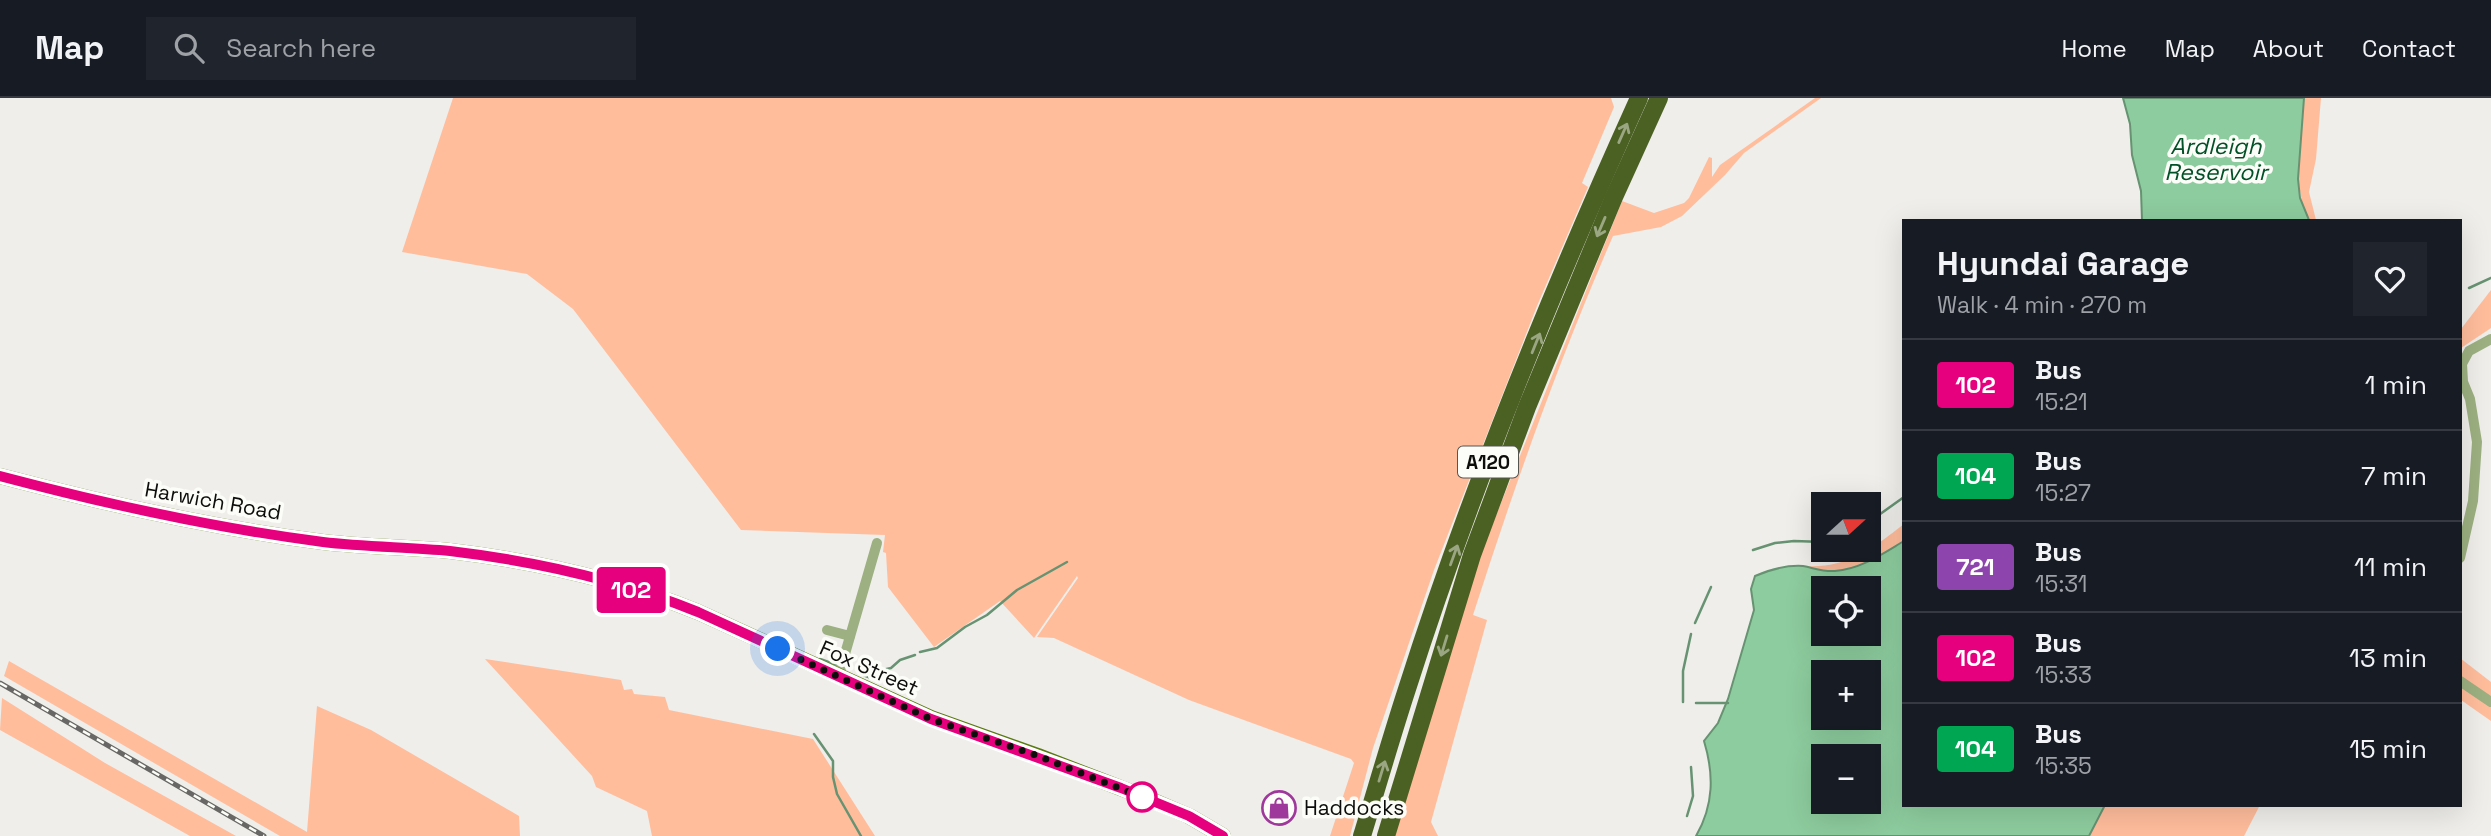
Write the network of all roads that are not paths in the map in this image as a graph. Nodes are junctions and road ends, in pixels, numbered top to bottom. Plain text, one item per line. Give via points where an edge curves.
1 (1639, 98) edge
2 (1659, 98) edge
3 (2491, 339) edge
4 (2462, 364) edge
5 (2462, 364) edge
6 (0, 476) edge
7 (325, 542) joint
8 (877, 543) dead end
9 (2462, 549) edge
10 (827, 629) dead end
11 (850, 636) junction
12 (840, 669) junction
13 (2462, 682) edge
14 (2491, 702) edge
15 (1223, 836) edge
16 (1362, 836) edge
17 (1386, 836) edge

16 -> 1 highway, A120 via 1454,552
2 -> 17 highway, A120 via 1532,395 1481,531
3 - 4 street via 2469,351
5 - 9 street via 2477,442 2473,502
6 - 7 main road, Harwich Road via 202,522
7 - 12 main road, Fox Street via 472,554 541,566 682,606
8 - 11 street
10 - 11 street
11 - 12 street
12 - 15 main road, Fox Street via 931,719 1149,799
13 - 14 street

